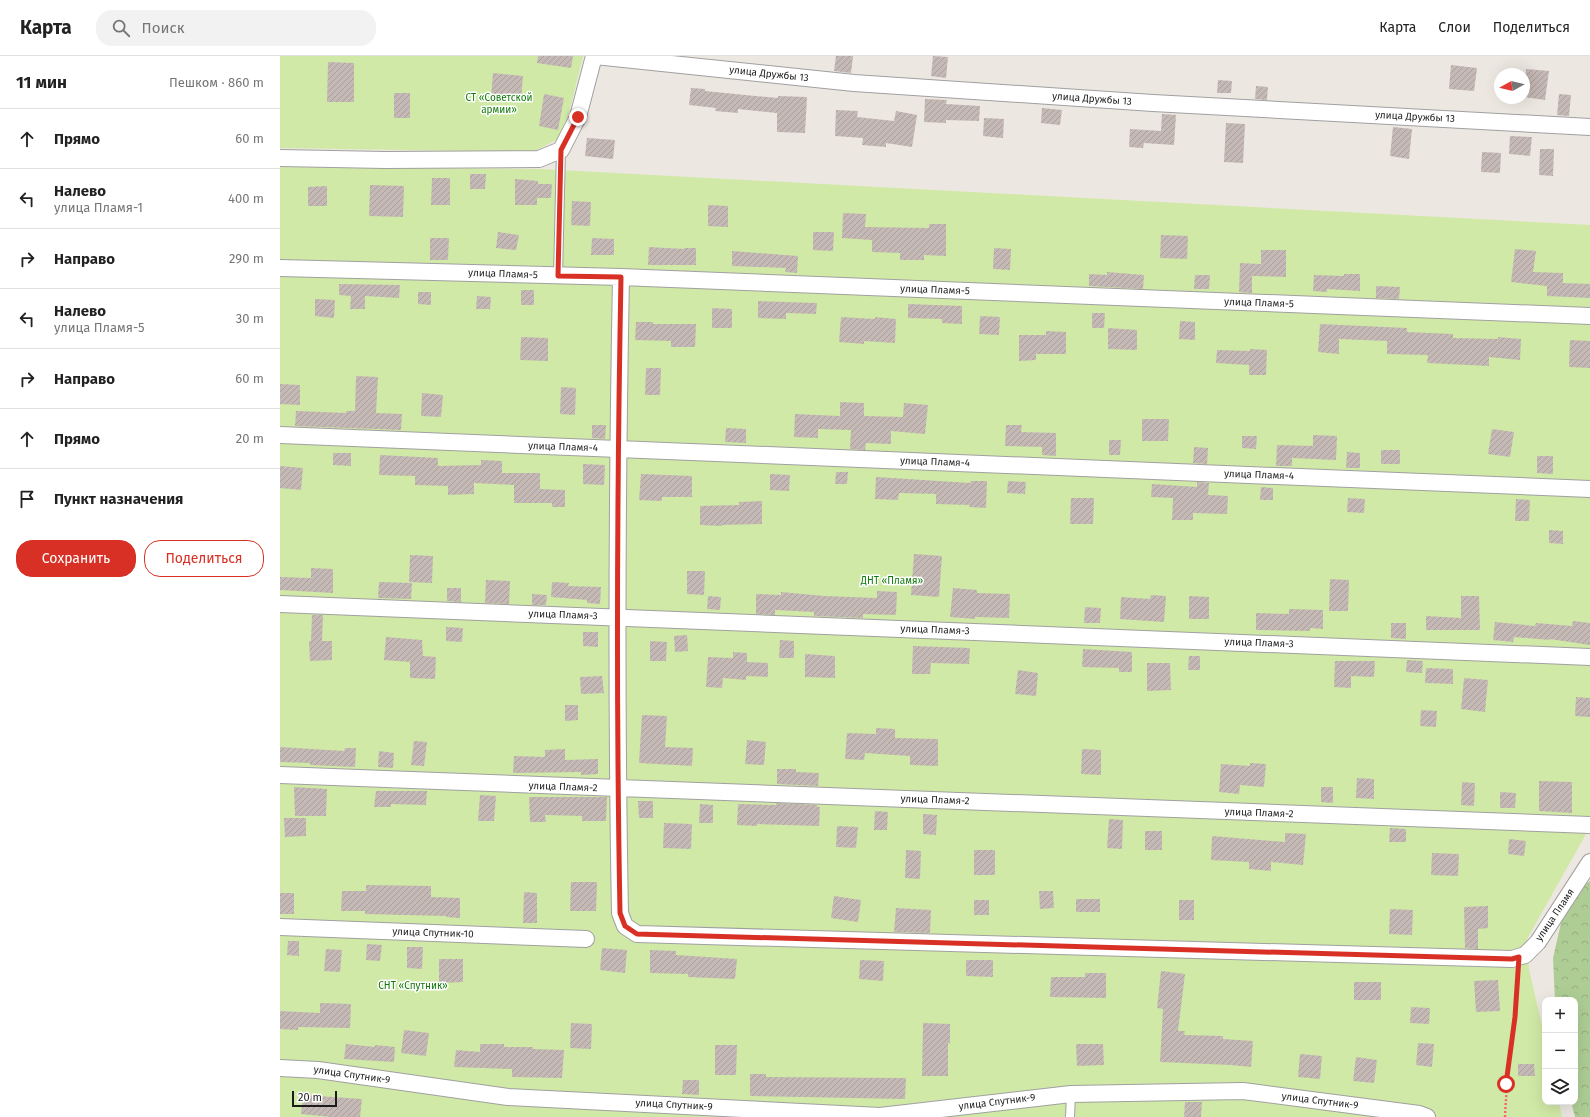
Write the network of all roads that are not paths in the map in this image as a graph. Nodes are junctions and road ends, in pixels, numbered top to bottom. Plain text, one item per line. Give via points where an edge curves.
1 (595, 56) edge
2 (1590, 127) edge
3 (561, 150) junction
4 (280, 158) edge
5 (280, 268) edge
6 (558, 276) junction
7 (621, 277) junction
8 (1590, 316) edge
9 (280, 435) edge
10 (618, 449) junction
11 (1590, 489) edge
12 (280, 604) edge
13 (618, 617) junction
14 (1590, 657) edge
15 (280, 775) edge
16 (618, 789) junction
17 (1590, 825) edge
18 (1590, 862) edge
19 (280, 927) edge
20 (586, 939) dead end
21 (280, 1068) edge
22 (1071, 1094) junction
23 (1070, 1117) edge
24 (1426, 1117) edge

1 - 2 street, улица Дружбы 13 via 854,83
1 - 3 street via 578,117
3 - 4 street via 539,160
3 - 6 lane
5 - 6 street, улица Пламя-5
6 - 7 street, улица Пламя-5
7 - 8 street, улица Пламя-5
7 - 10 street
9 - 10 street, улица Пламя-4
10 - 11 street, улица Пламя-4
10 - 13 street
12 - 13 street, улица Пламя-3
13 - 14 street, улица Пламя-3
13 - 16 street
15 - 16 street, улица Пламя-2
16 - 17 street, улица Пламя-2
16 - 18 street, улица Пламя via 620,913 625,926 637,934 1516,958 1525,955 1538,942
19 - 20 street, улица Спутник-10
21 - 22 street, улица Спутник-9 via 318,1070 508,1097 880,1116
22 - 23 lane
22 - 24 street, улица Спутник-9 via 1243,1091

